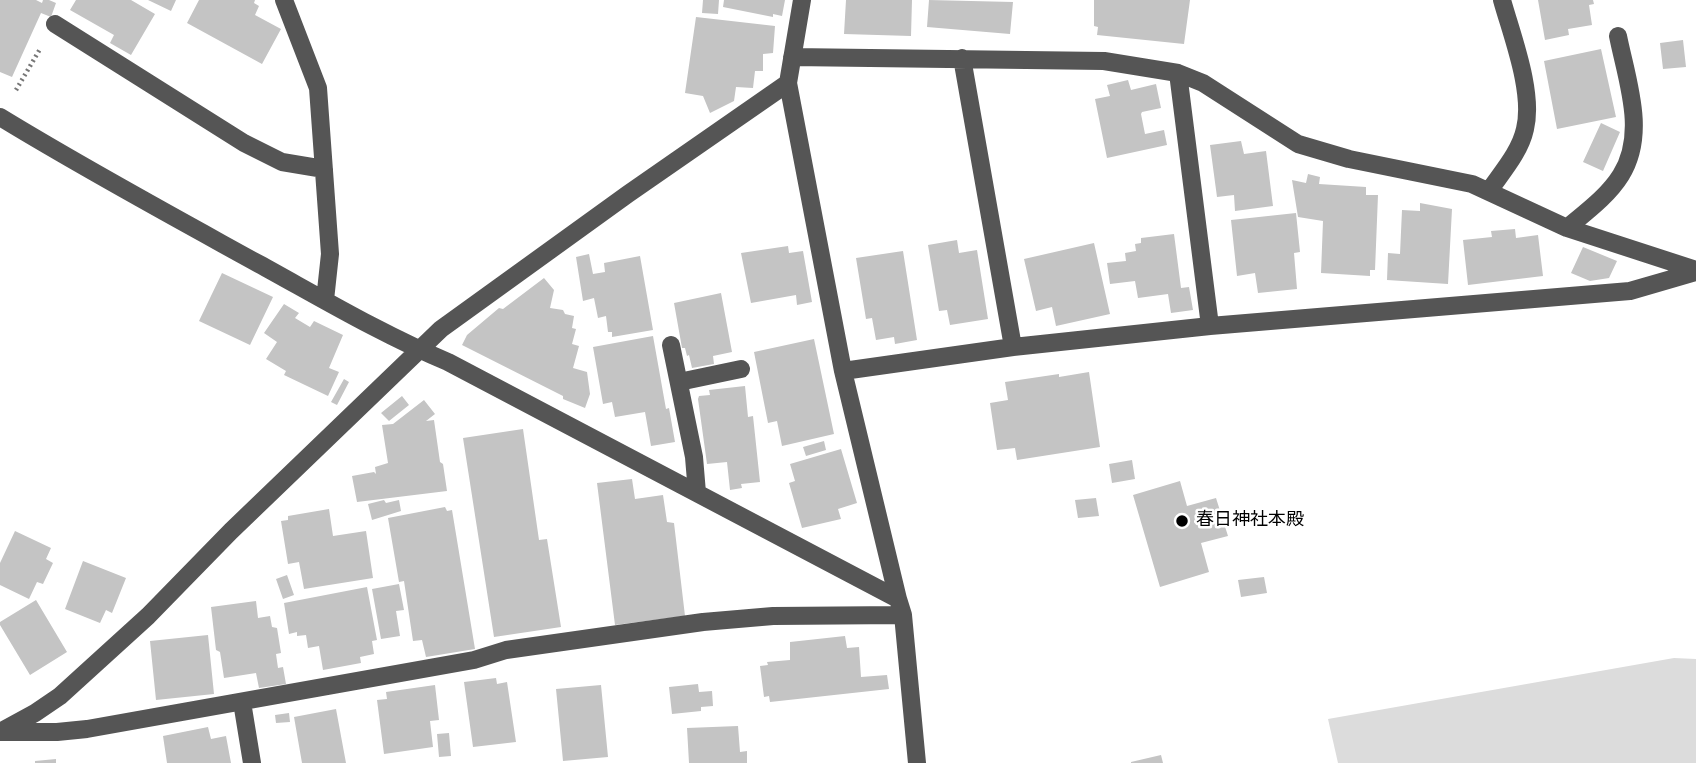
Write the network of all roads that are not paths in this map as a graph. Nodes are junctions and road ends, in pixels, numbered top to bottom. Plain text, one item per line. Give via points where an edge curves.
1 (284, 0) edge
2 (802, 0) edge
3 (1502, 0) edge
4 (55, 24) road end
5 (1618, 36) dead end
6 (792, 57) junction
7 (962, 58) junction
8 (1178, 73) junction
9 (788, 83) junction
10 (0, 117) edge
11 (324, 169) junction
12 (1489, 191) junction
13 (1567, 228) junction
14 (1696, 271) edge
15 (325, 300) junction
16 (1210, 326) junction
17 (671, 345) dead end
18 (1013, 347) junction
19 (419, 350) junction
20 (741, 369) dead end
21 (843, 371) junction
22 (678, 382) junction
23 (697, 494) junction
24 (900, 607) junction
25 (242, 702) junction
26 (1, 732) edge
27 (251, 763) edge
28 (917, 763) edge

1 - 11 street via 318,88
2 - 6 street
3 - 12 street via 1527,99 1526,128
4 - 11 street via 244,143 282,162
5 - 13 street via 1635,122 1632,145 1622,174
6 - 7 street
6 - 9 street
7 - 8 street via 1104,61
7 - 18 street
8 - 12 street via 1203,83 1298,144
8 - 16 street
9 - 19 street via 441,329
9 - 21 street
10 - 15 street
11 - 15 street via 330,254
12 - 13 street
13 - 14 street
14 - 16 street via 1630,291
15 - 19 street
16 - 18 street
17 - 22 street
18 - 21 street
19 - 23 street
19 - 26 street via 148,616 60,695
20 - 22 street
21 - 24 street
22 - 23 street
23 - 24 street
24 - 25 street via 703,622 506,650 474,660
24 - 28 street
25 - 26 street via 67,731
25 - 27 street

